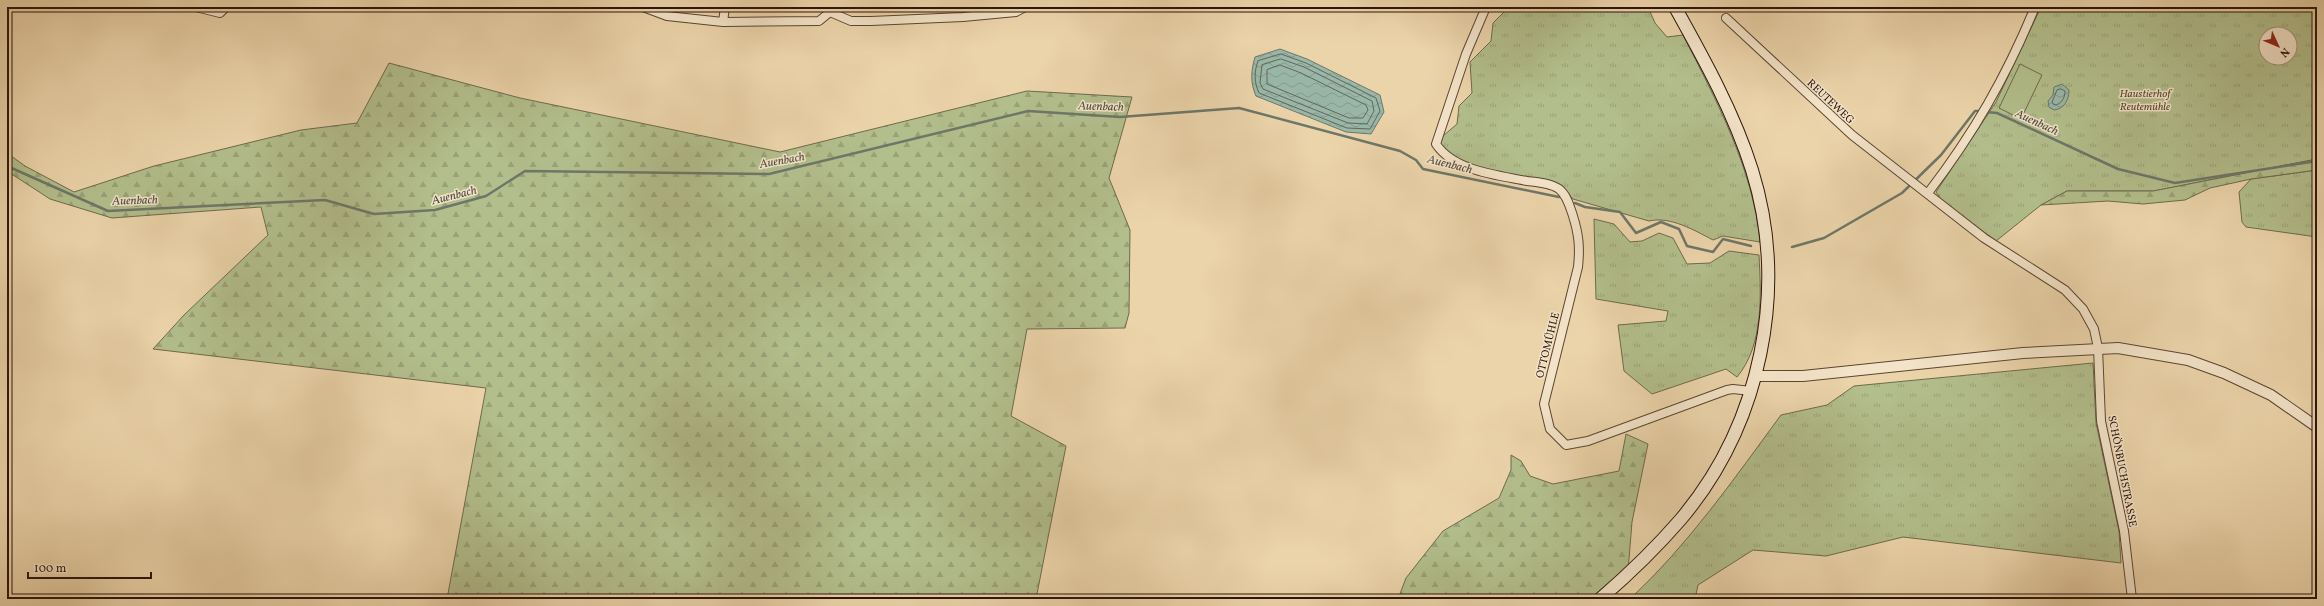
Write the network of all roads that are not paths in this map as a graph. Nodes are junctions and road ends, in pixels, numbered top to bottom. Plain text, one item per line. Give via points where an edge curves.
1 (196, 7) edge
2 (226, 7) edge
3 (643, 7) edge
4 (725, 7) edge
5 (1025, 7) edge
6 (1486, 7) edge
7 (1676, 7) edge
8 (2035, 7) edge
9 (1726, 18) dead end
10 (722, 22) junction
11 (1928, 193) junction
12 (2098, 348) junction
13 (1756, 376) junction
14 (1750, 391) junction
15 (2317, 427) edge
16 (1600, 599) edge
17 (2132, 599) edge

1 - 2 street via 220,13
3 - 10 street via 667,16
4 - 10 street
5 - 10 street via 1016,12 962,17 851,21 830,12 819,21
6 - 14 street, OTTOMÜHLE via 1466,54 1436,144 1447,157 1463,165 1504,177 1546,184 1559,189 1565,195 1581,244 1578,267 1544,404 1550,429 1566,445 1588,441 1727,390
7 - 13 main road via 1728,108 1752,170 1761,205 1768,280 1764,339
8 - 11 street via 1981,119
9 - 11 street, REUTEWEG via 1852,135
11 - 12 street, REUTEWEG via 1984,238 2065,290 2083,309 2094,329
12 - 13 street via 2023,352 1803,376
12 - 15 street via 2146,352 2188,360 2215,369 2271,395
12 - 17 street, SCHÖNBUCHSTRASSE via 2101,421 2124,531
13 - 14 main road
14 - 16 main road via 1722,458 1691,506 1651,552

